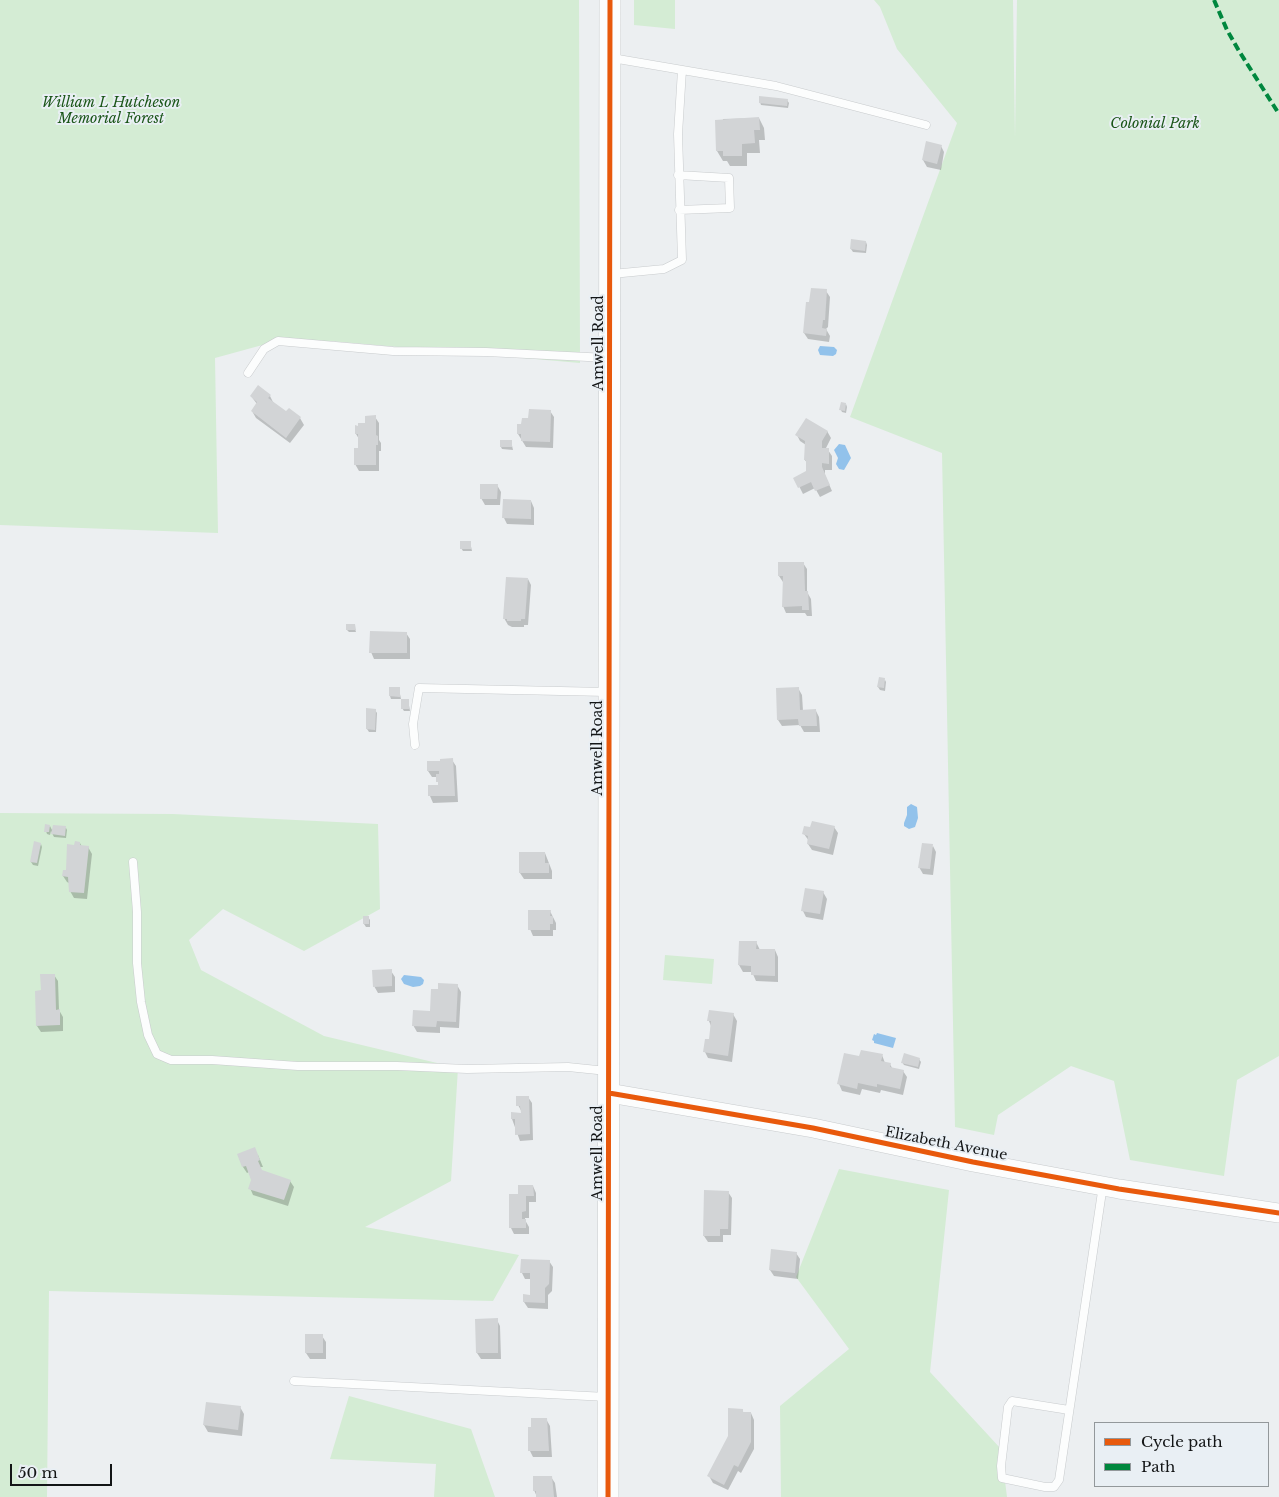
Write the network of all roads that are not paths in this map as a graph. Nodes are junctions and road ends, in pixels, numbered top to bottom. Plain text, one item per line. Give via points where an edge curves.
1 (610, 0) edge
2 (610, 58) junction
3 (682, 70) junction
4 (926, 125) dead end
5 (678, 175) junction
6 (680, 210) junction
7 (610, 274) junction
8 (610, 358) junction
9 (248, 373) dead end
10 (609, 692) junction
11 (415, 745) dead end
12 (133, 862) dead end
13 (609, 1072) junction
14 (609, 1093) junction
15 (1103, 1186) junction
16 (1279, 1214) edge
17 (294, 1381) dead end
18 (609, 1397) junction
19 (1069, 1410) junction
20 (608, 1497) edge

1 - 2 main road, Amwell Road
2 - 3 lane
2 - 7 main road, Amwell Road
3 - 4 lane via 776,86
3 - 5 lane
5 - 6 lane
5 - 6 lane via 729,178 730,208
6 - 7 lane via 682,260 664,269
7 - 8 main road, Amwell Road
8 - 9 lane via 393,351 278,341 264,349
8 - 10 main road, Amwell Road
10 - 11 lane via 419,688 413,724
10 - 13 main road, Amwell Road
12 - 13 lane via 140,1002 157,1054 171,1060 298,1066 467,1070 568,1067
13 - 14 main road, Amwell Road
14 - 15 street, Elizabeth Avenue via 813,1128
14 - 18 main road, Amwell Road
15 - 16 street, Elizabeth Avenue
15 - 19 lane
17 - 18 lane
18 - 20 main road, Amwell Road
19 - 19 lane via 1059,1480 1054,1487 1002,1478 1008,1408 1012,1401

